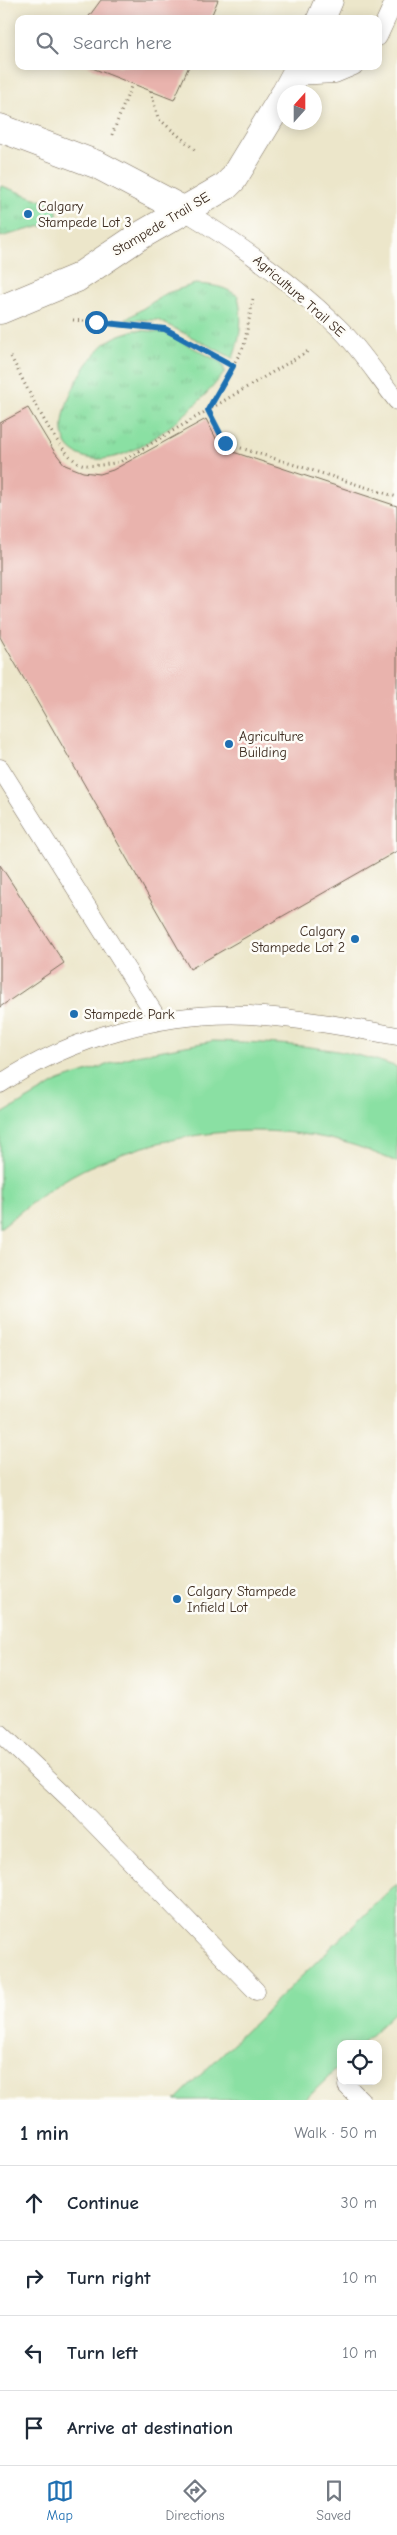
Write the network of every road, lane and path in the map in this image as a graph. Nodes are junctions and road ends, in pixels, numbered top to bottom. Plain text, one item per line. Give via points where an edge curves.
1 (329, 0) edge
2 (395, 0) edge
3 (323, 15) edge
4 (382, 28) edge
5 (344, 70) edge
6 (292, 83) edge
7 (132, 84) dead end
8 (151, 91) dead end
9 (0, 128) edge
10 (112, 135) dead end
11 (196, 150) dead end
12 (183, 210) junction
13 (253, 299) dead end
14 (0, 310) edge
15 (73, 320) dead end
16 (310, 350) dead end
17 (11, 357) dead end
18 (233, 366) junction
19 (397, 401) edge
20 (208, 410) junction
21 (397, 497) edge
22 (0, 768) edge
23 (159, 1021) junction
24 (397, 1036) edge
25 (0, 1084) edge
26 (0, 1733) edge
27 (256, 1991) dead end
28 (348, 2086) dead end
29 (361, 2100) edge

1 - 3 street
2 - 4 lane
5 - 6 lane
6 - 12 street, Stampede Trail SE via 226,186
7 - 10 path
8 - 11 path via 158,118
9 - 12 street via 98,165
12 - 14 street, Stampede Trail SE via 77,278
12 - 19 lane, Agriculture Trail SE via 267,265 339,328
13 - 18 path via 244,346
15 - 18 path via 165,329
16 - 20 path
17 - 20 path via 63,451 79,463 98,466 120,462
18 - 20 path
20 - 21 path via 225,443
22 - 23 lane
23 - 24 lane via 249,1015 336,1024
23 - 25 lane via 58,1053
26 - 27 lane via 76,1805
28 - 29 lane

